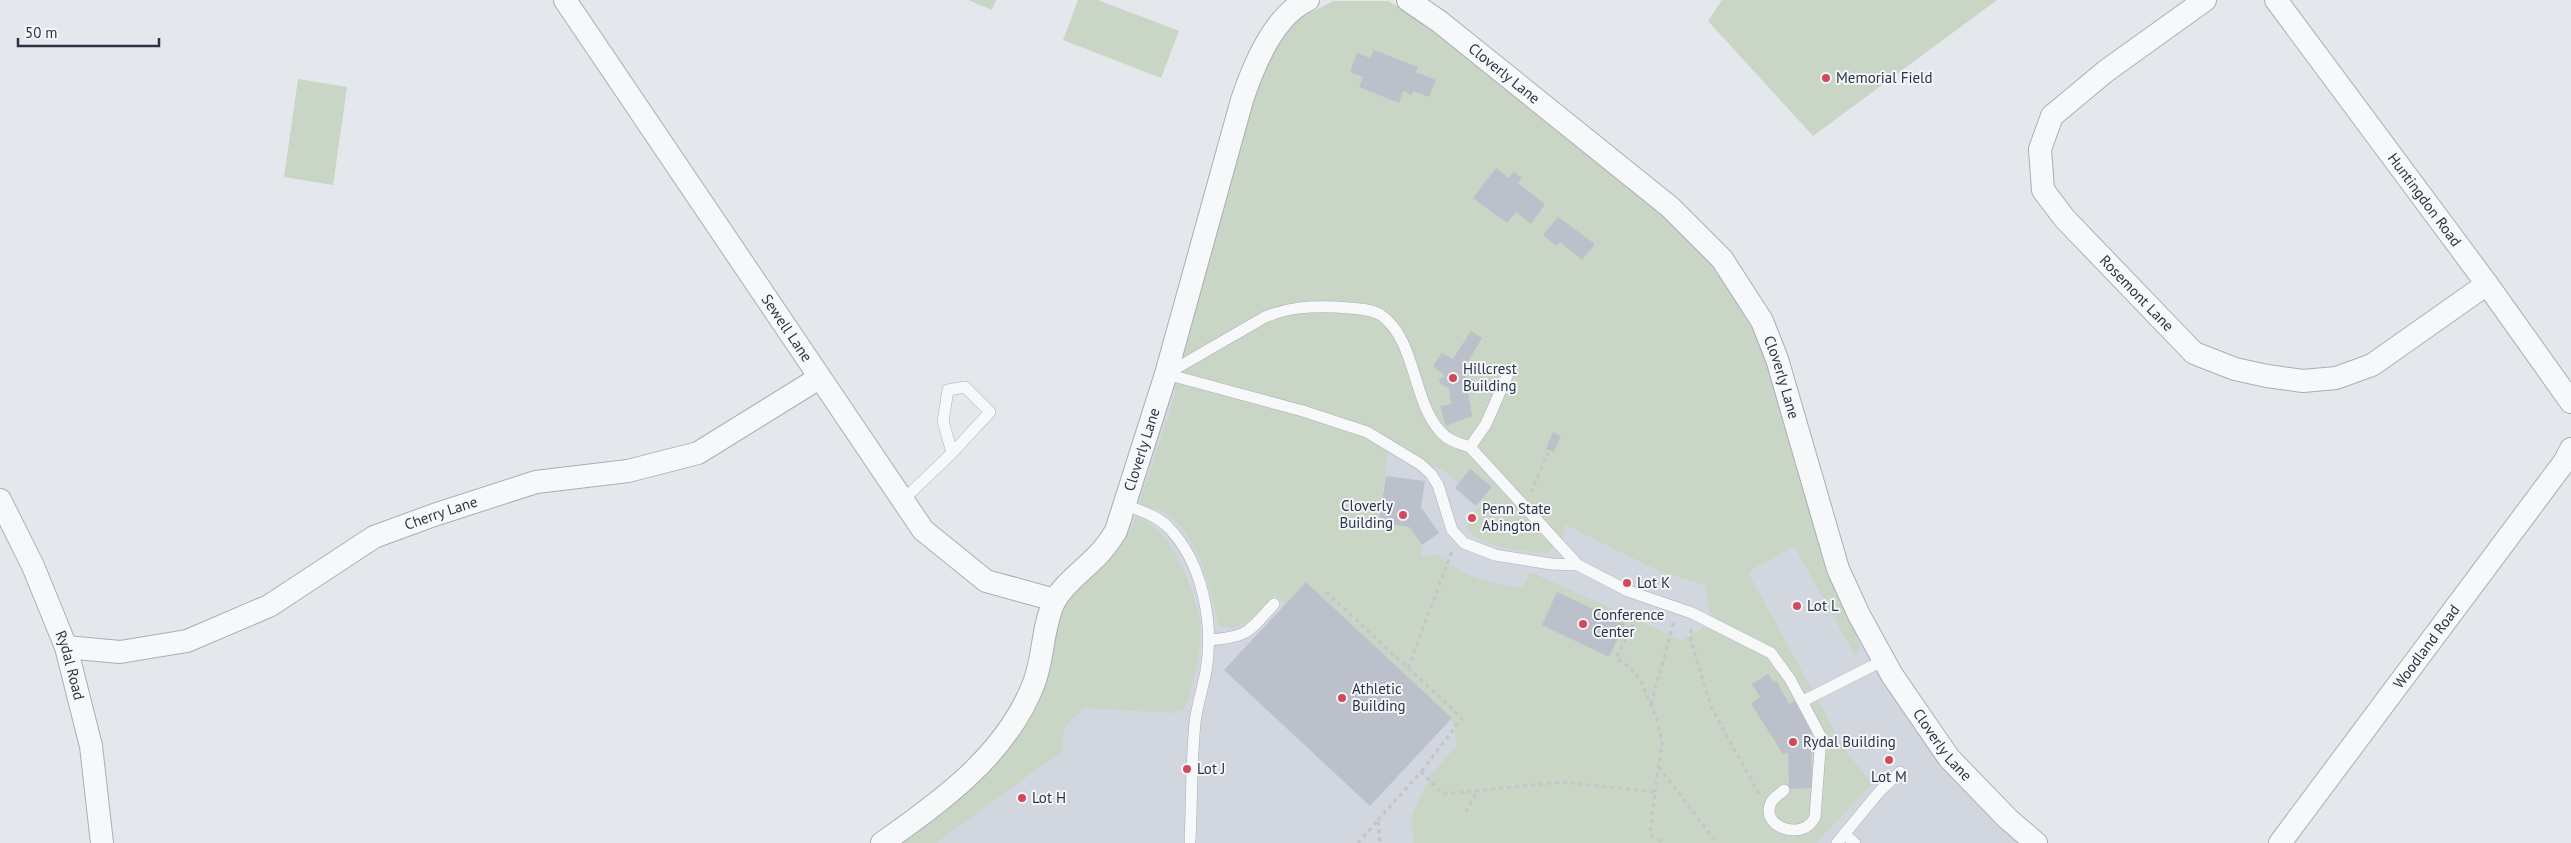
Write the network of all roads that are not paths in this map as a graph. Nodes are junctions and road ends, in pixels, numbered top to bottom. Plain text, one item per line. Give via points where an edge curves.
1 (565, 0) edge
2 (1308, 0) edge
3 (1408, 0) edge
4 (2206, 0) edge
5 (2276, 0) edge
6 (2487, 284) junction
7 (1510, 369) dead end
8 (1166, 374) junction
9 (819, 378) junction
10 (2571, 402) edge
11 (1470, 447) junction
12 (2571, 449) edge
13 (952, 452) junction
14 (0, 500) edge
15 (903, 500) junction
16 (1126, 505) junction
17 (1578, 565) junction
18 (1055, 600) junction
19 (1274, 604) dead end
20 (1209, 640) junction
21 (66, 646) junction
22 (1884, 660) junction
23 (1803, 702) junction
24 (1900, 772) dead end
25 (1784, 790) dead end
26 (1840, 838) edge
27 (1190, 840) dead end
28 (102, 843) edge
29 (882, 843) edge
30 (1855, 843) edge
31 (2036, 843) edge
32 (2280, 843) edge

1 - 9 street, Sewell Lane
2 - 8 street, Cloverly Lane via 1282,21 1253,69
3 - 22 street, Cloverly Lane via 1440,22 1670,207 1722,259 1762,321 1777,358 1838,568
4 - 6 street, Rosemont Lane via 2106,71 2052,116 2040,149 2043,190 2065,219 2194,353 2235,369 2267,376 2303,382 2336,378 2372,365
5 - 6 street, Huntingdon Road
6 - 10 street, Huntingdon Road
7 - 11 lane via 1486,424
8 - 11 lane via 1282,310 1307,306 1366,310 1380,315 1400,338 1432,422 1445,436
8 - 16 street, Cloverly Lane
8 - 17 lane via 1367,432 1431,474 1438,485 1452,530 1476,549 1551,564
9 - 15 street, Sewell Lane
9 - 21 street, Cherry Lane via 698,453 628,471 536,482 374,537 269,606 187,641 120,652
11 - 17 lane
12 - 32 street, Woodland Road
13 - 13 lane via 943,421 948,390 965,387 990,412
13 - 15 lane
14 - 21 street, Rydal Road via 33,566
15 - 18 street, Sewell Lane via 924,530 986,582
16 - 18 street, Cloverly Lane via 1116,531 1101,553
16 - 20 lane via 1156,518 1181,542 1207,609
17 - 23 lane via 1646,598 1692,613 1771,653
18 - 29 street, Cloverly Lane via 1046,624 1035,681 1006,735 980,765
19 - 20 lane via 1248,632 1236,638
20 - 27 lane via 1195,722
21 - 28 street, Rydal Road via 92,746
22 - 23 lane
22 - 31 street, Cloverly Lane via 1949,758
23 - 25 lane via 1821,737 1812,827 1798,838 1786,837 1777,831 1771,815 1772,802
24 - 26 lane
26 - 30 lane

